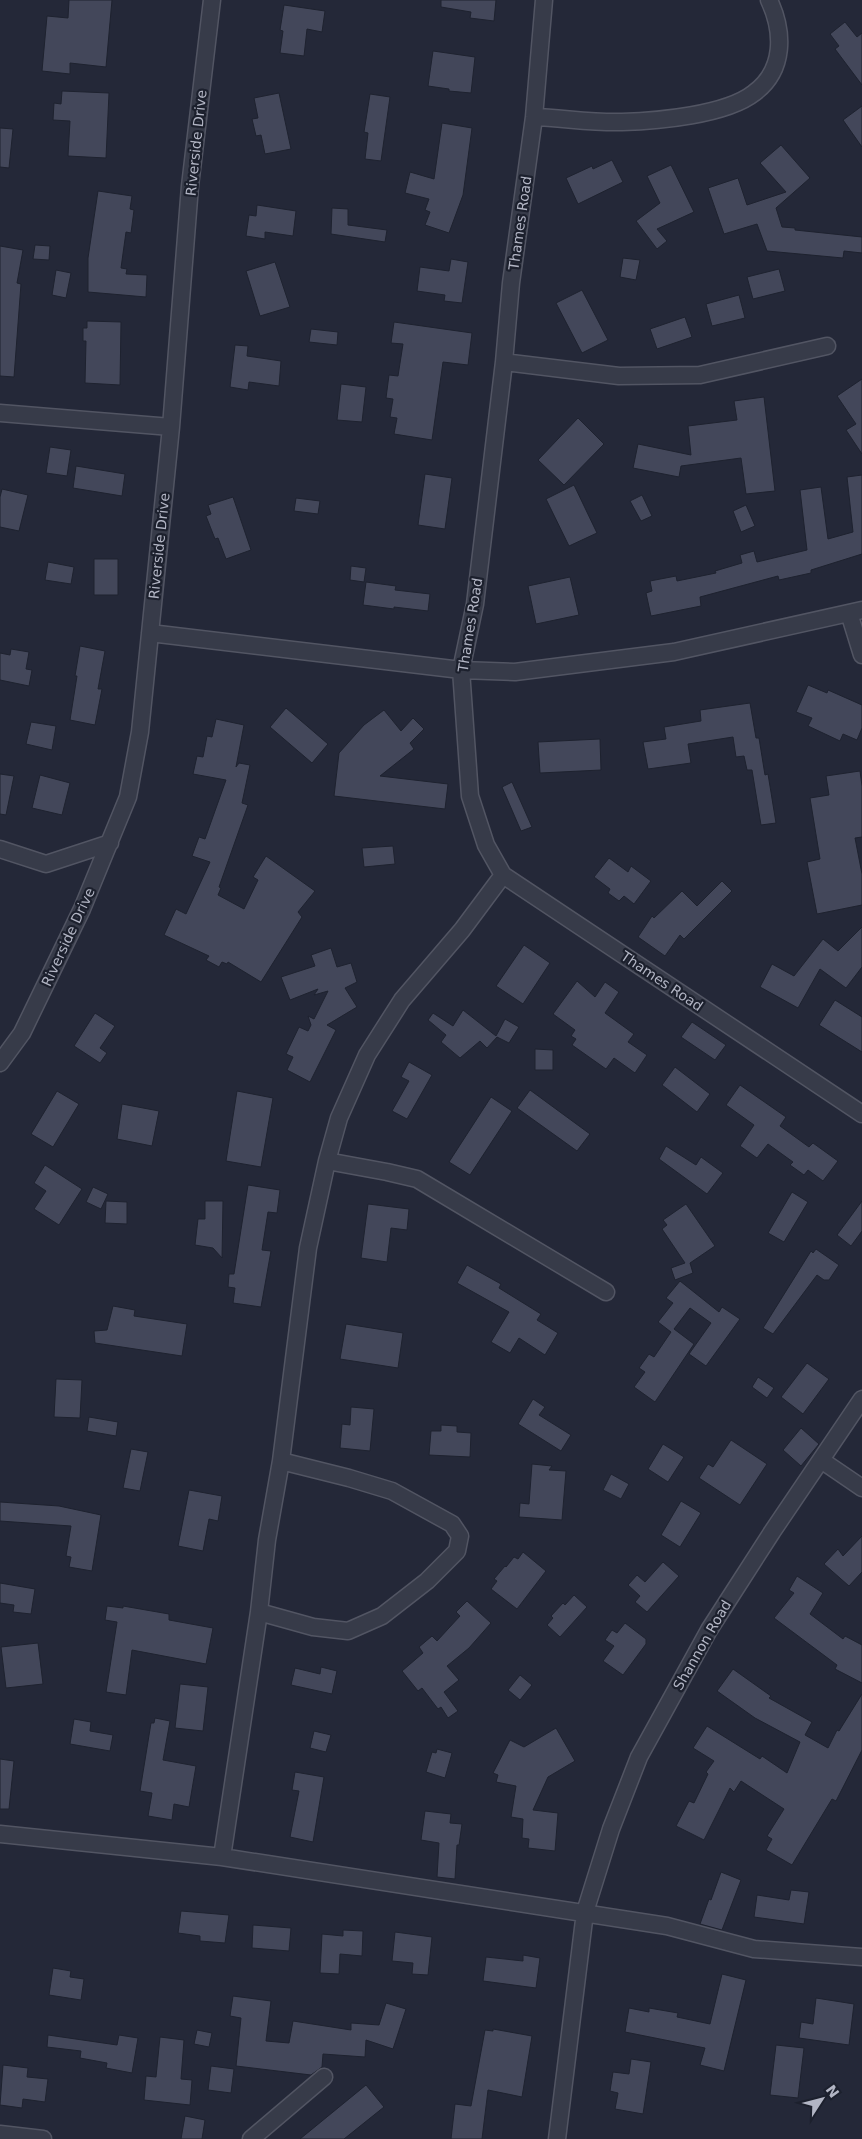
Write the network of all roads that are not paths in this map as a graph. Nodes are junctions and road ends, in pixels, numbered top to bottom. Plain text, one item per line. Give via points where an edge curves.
1 (212, 0) edge
2 (544, 0) edge
3 (769, 0) edge
4 (534, 116) junction
5 (827, 346) dead end
6 (504, 362) junction
7 (0, 413) edge
8 (171, 427) junction
9 (856, 612) edge
10 (150, 633) junction
11 (862, 655) edge
12 (461, 670) junction
13 (110, 844) junction
14 (0, 849) edge
15 (503, 875) junction
16 (0, 1063) edge
17 (862, 1114) edge
18 (327, 1161) junction
19 (606, 1292) dead end
20 (862, 1399) edge
21 (821, 1460) junction
22 (282, 1461) junction
23 (862, 1488) edge
24 (259, 1612) junction
25 (0, 1834) edge
26 (222, 1857) junction
27 (585, 1912) junction
28 (862, 1957) edge
29 (324, 2077) dead end
30 (0, 2134) edge
31 (43, 2139) edge
32 (251, 2139) edge
33 (557, 2139) edge

1 - 8 street, Riverside Drive via 190,186
2 - 4 street, Thames Road
3 - 4 street via 776,15 780,51 771,74 754,93 724,108 670,118 620,122
4 - 6 street, Thames Road via 511,283
5 - 6 street via 700,375 619,376
6 - 12 street, Thames Road via 475,604
7 - 8 street
8 - 10 street, Riverside Drive
9 - 11 street
9 - 12 street via 674,652 515,672
10 - 12 street
10 - 13 street, Riverside Drive via 140,732 128,797
12 - 15 street, Thames Road via 470,796 486,845
13 - 14 street via 46,864
13 - 16 street, Riverside Drive via 22,1033
15 - 17 street, Thames Road
15 - 18 street via 462,930 402,1000 367,1055 339,1118
18 - 19 street via 417,1179
18 - 22 street via 308,1248
20 - 21 street, Shannon Road
21 - 23 street
21 - 27 street, Shannon Road via 709,1630 639,1757 611,1829
22 - 24 street via 267,1540
22 - 24 street via 392,1491 452,1524 460,1536 456,1551 427,1581 382,1616 348,1631 313,1627
24 - 26 street
25 - 26 street
26 - 27 street
27 - 28 street via 667,1926 754,1949
27 - 33 street, Shannon Road
29 - 32 street
30 - 31 street

